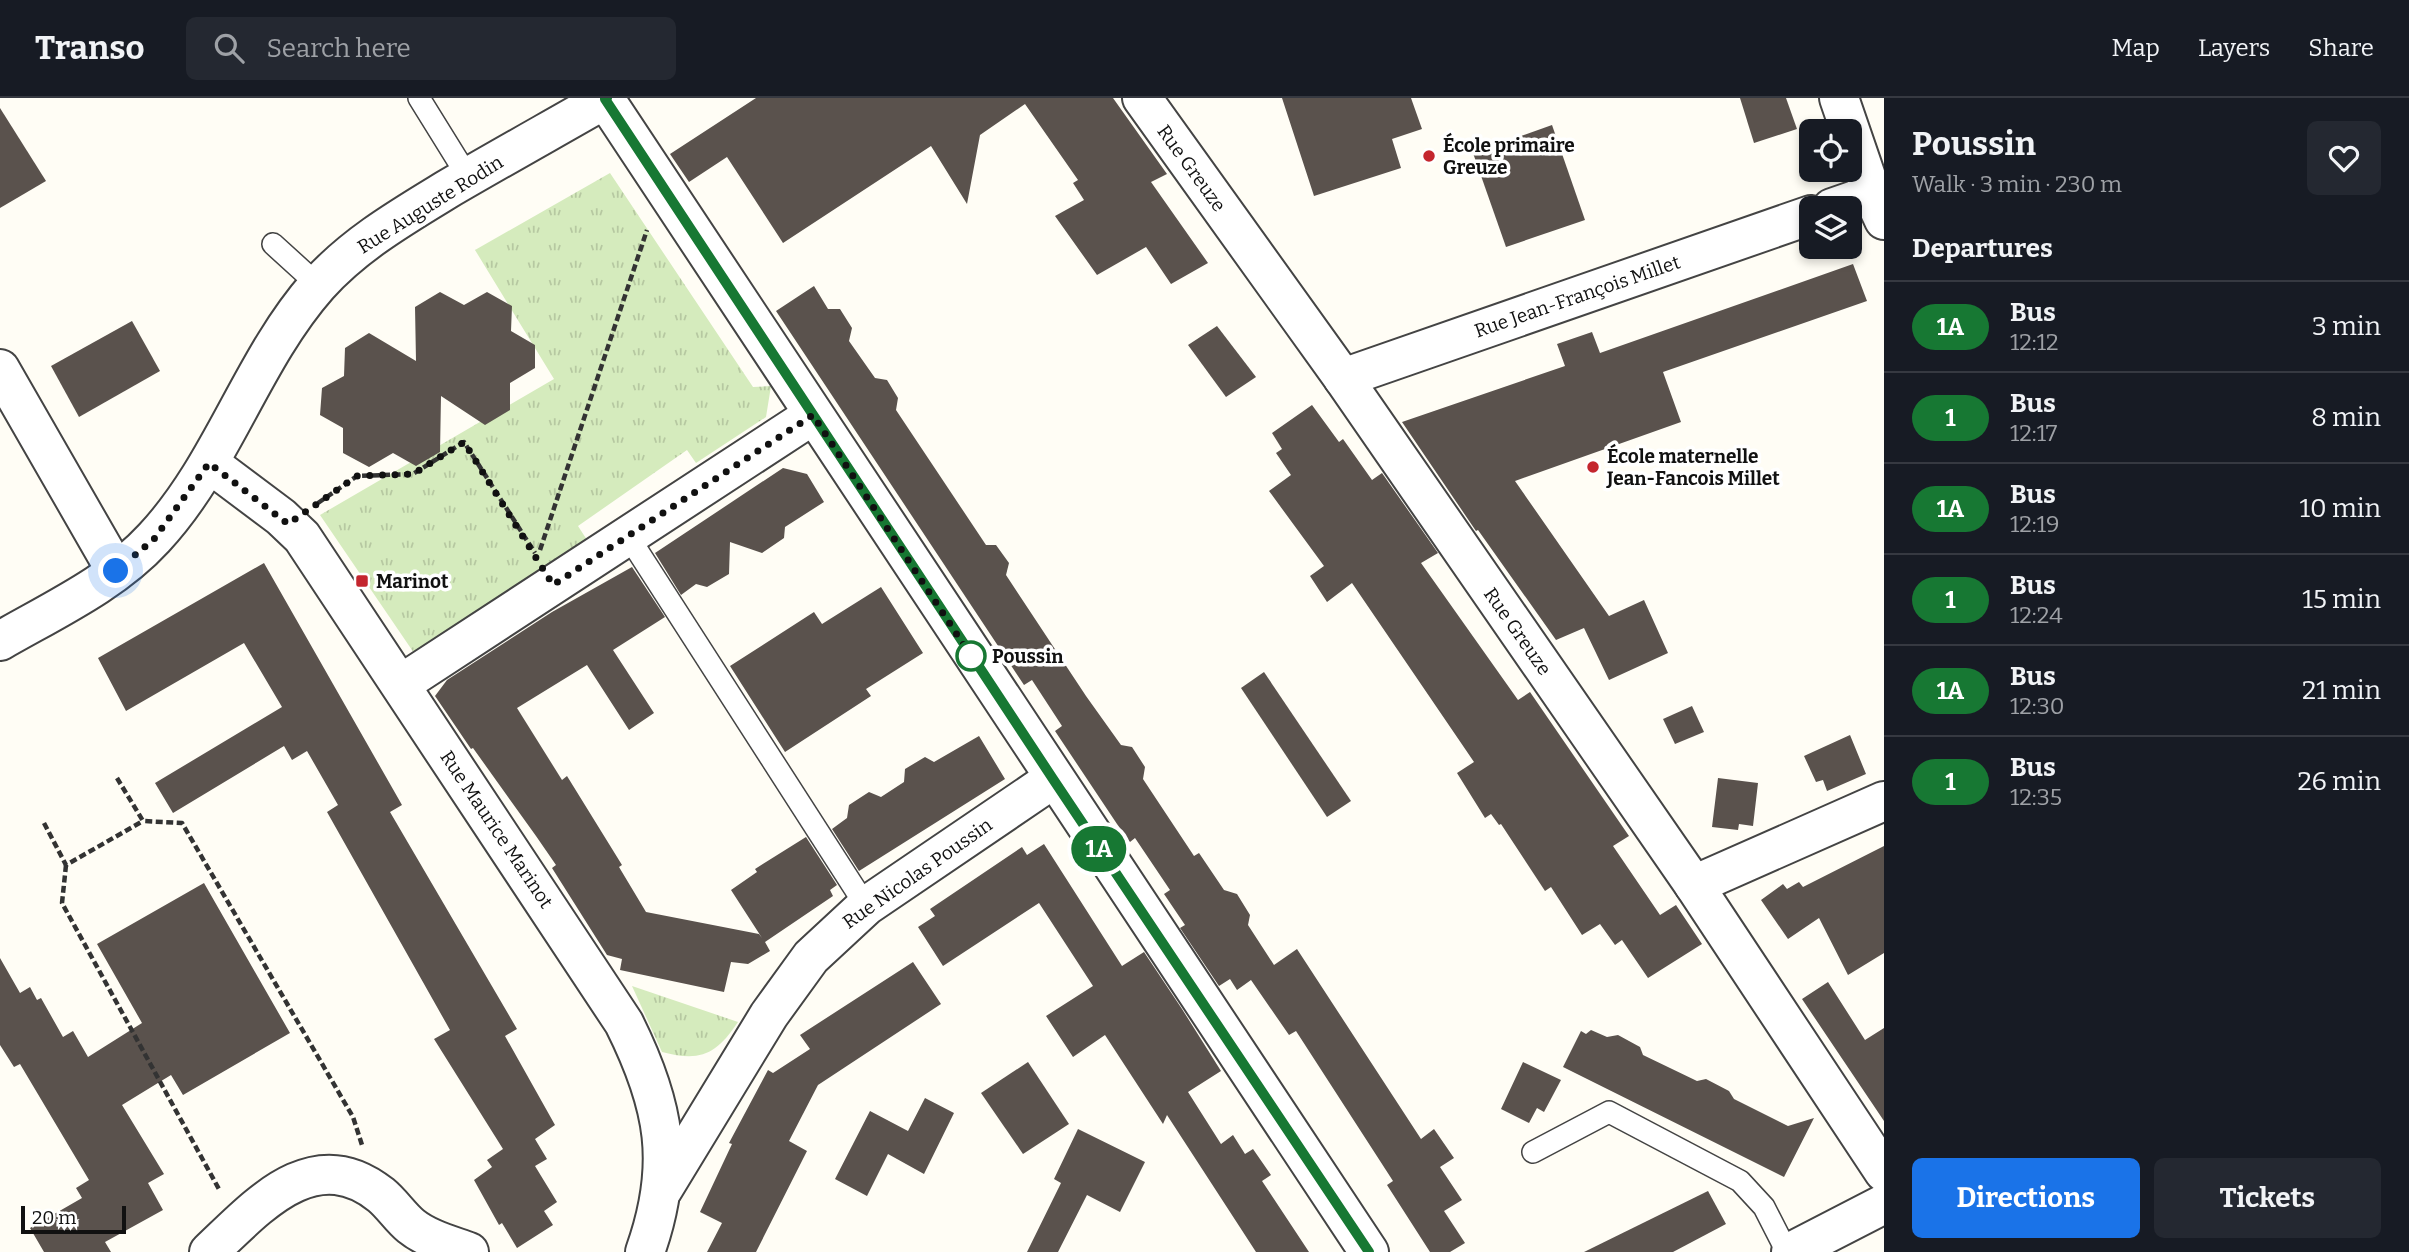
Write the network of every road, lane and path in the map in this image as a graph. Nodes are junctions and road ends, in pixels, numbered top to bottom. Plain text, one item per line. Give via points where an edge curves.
1 (419, 98) edge
2 (1142, 98) edge
3 (1839, 98) edge
4 (606, 99) edge
5 (468, 177) junction
6 (662, 186) junction
7 (1880, 201) edge
8 (1862, 204) edge
9 (1799, 219) edge
10 (273, 244) dead end
11 (318, 285) junction
12 (0, 369) edge
13 (1343, 377) junction
14 (813, 415) junction
15 (209, 463) junction
16 (288, 524) junction
17 (628, 536) junction
18 (116, 571) junction
19 (0, 641) edge
20 (401, 684) junction
21 (117, 778) dead end
22 (1053, 779) junction
23 (1884, 801) edge
24 (143, 821) junction
25 (44, 823) dead end
26 (66, 865) junction
27 (1694, 885) junction
28 (866, 905) junction
29 (1532, 1152) dead end
30 (1884, 1172) edge
31 (364, 1184) junction
32 (663, 1189) junction
33 (1884, 1204) edge
34 (239, 1224) junction
35 (209, 1252) edge
36 (469, 1252) edge
37 (645, 1252) edge
38 (1369, 1252) edge
39 (1789, 1252) edge

1 - 5 lane
2 - 13 street, Rue Greuze
3 - 7 street
4 - 5 street, Rue Auguste Rodin
4 - 6 street
5 - 11 street, Rue Auguste Rodin via 380,231
6 - 14 street
6 - 16 path via 537,557 464,442 413,474 357,476
7 - 8 street
9 - 13 street, Rue Jean-François Millet
10 - 11 lane
11 - 15 street, Rue Auguste Rodin via 261,365
12 - 18 street
13 - 27 street, Rue Greuze
14 - 17 street
14 - 22 street
15 - 16 street, Rue Maurice Marinot
15 - 18 street, Rue Auguste Rodin via 154,539
16 - 20 street, Rue Maurice Marinot via 320,562
17 - 20 street
17 - 28 lane
18 - 19 street, Rue Auguste Rodin
20 - 32 street, Rue Maurice Marinot via 624,1023 657,1108
21 - 24 path
22 - 28 street, Rue Nicolas Poussin
22 - 38 street
23 - 27 street
24 - 26 path
24 - 31 path via 182,822 353,1117 365,1153
25 - 26 path
26 - 34 path via 62,902
27 - 30 street, Rue Greuze
28 - 32 street, Rue Nicolas Poussin via 811,957 769,1015
29 - 39 lane via 1609,1112 1740,1181 1764,1207
31 - 34 street via 334,1175 300,1180 266,1199
31 - 36 street via 383,1196 411,1226
32 - 37 street, Rue Maurice Marinot
33 - 39 street
34 - 35 street

